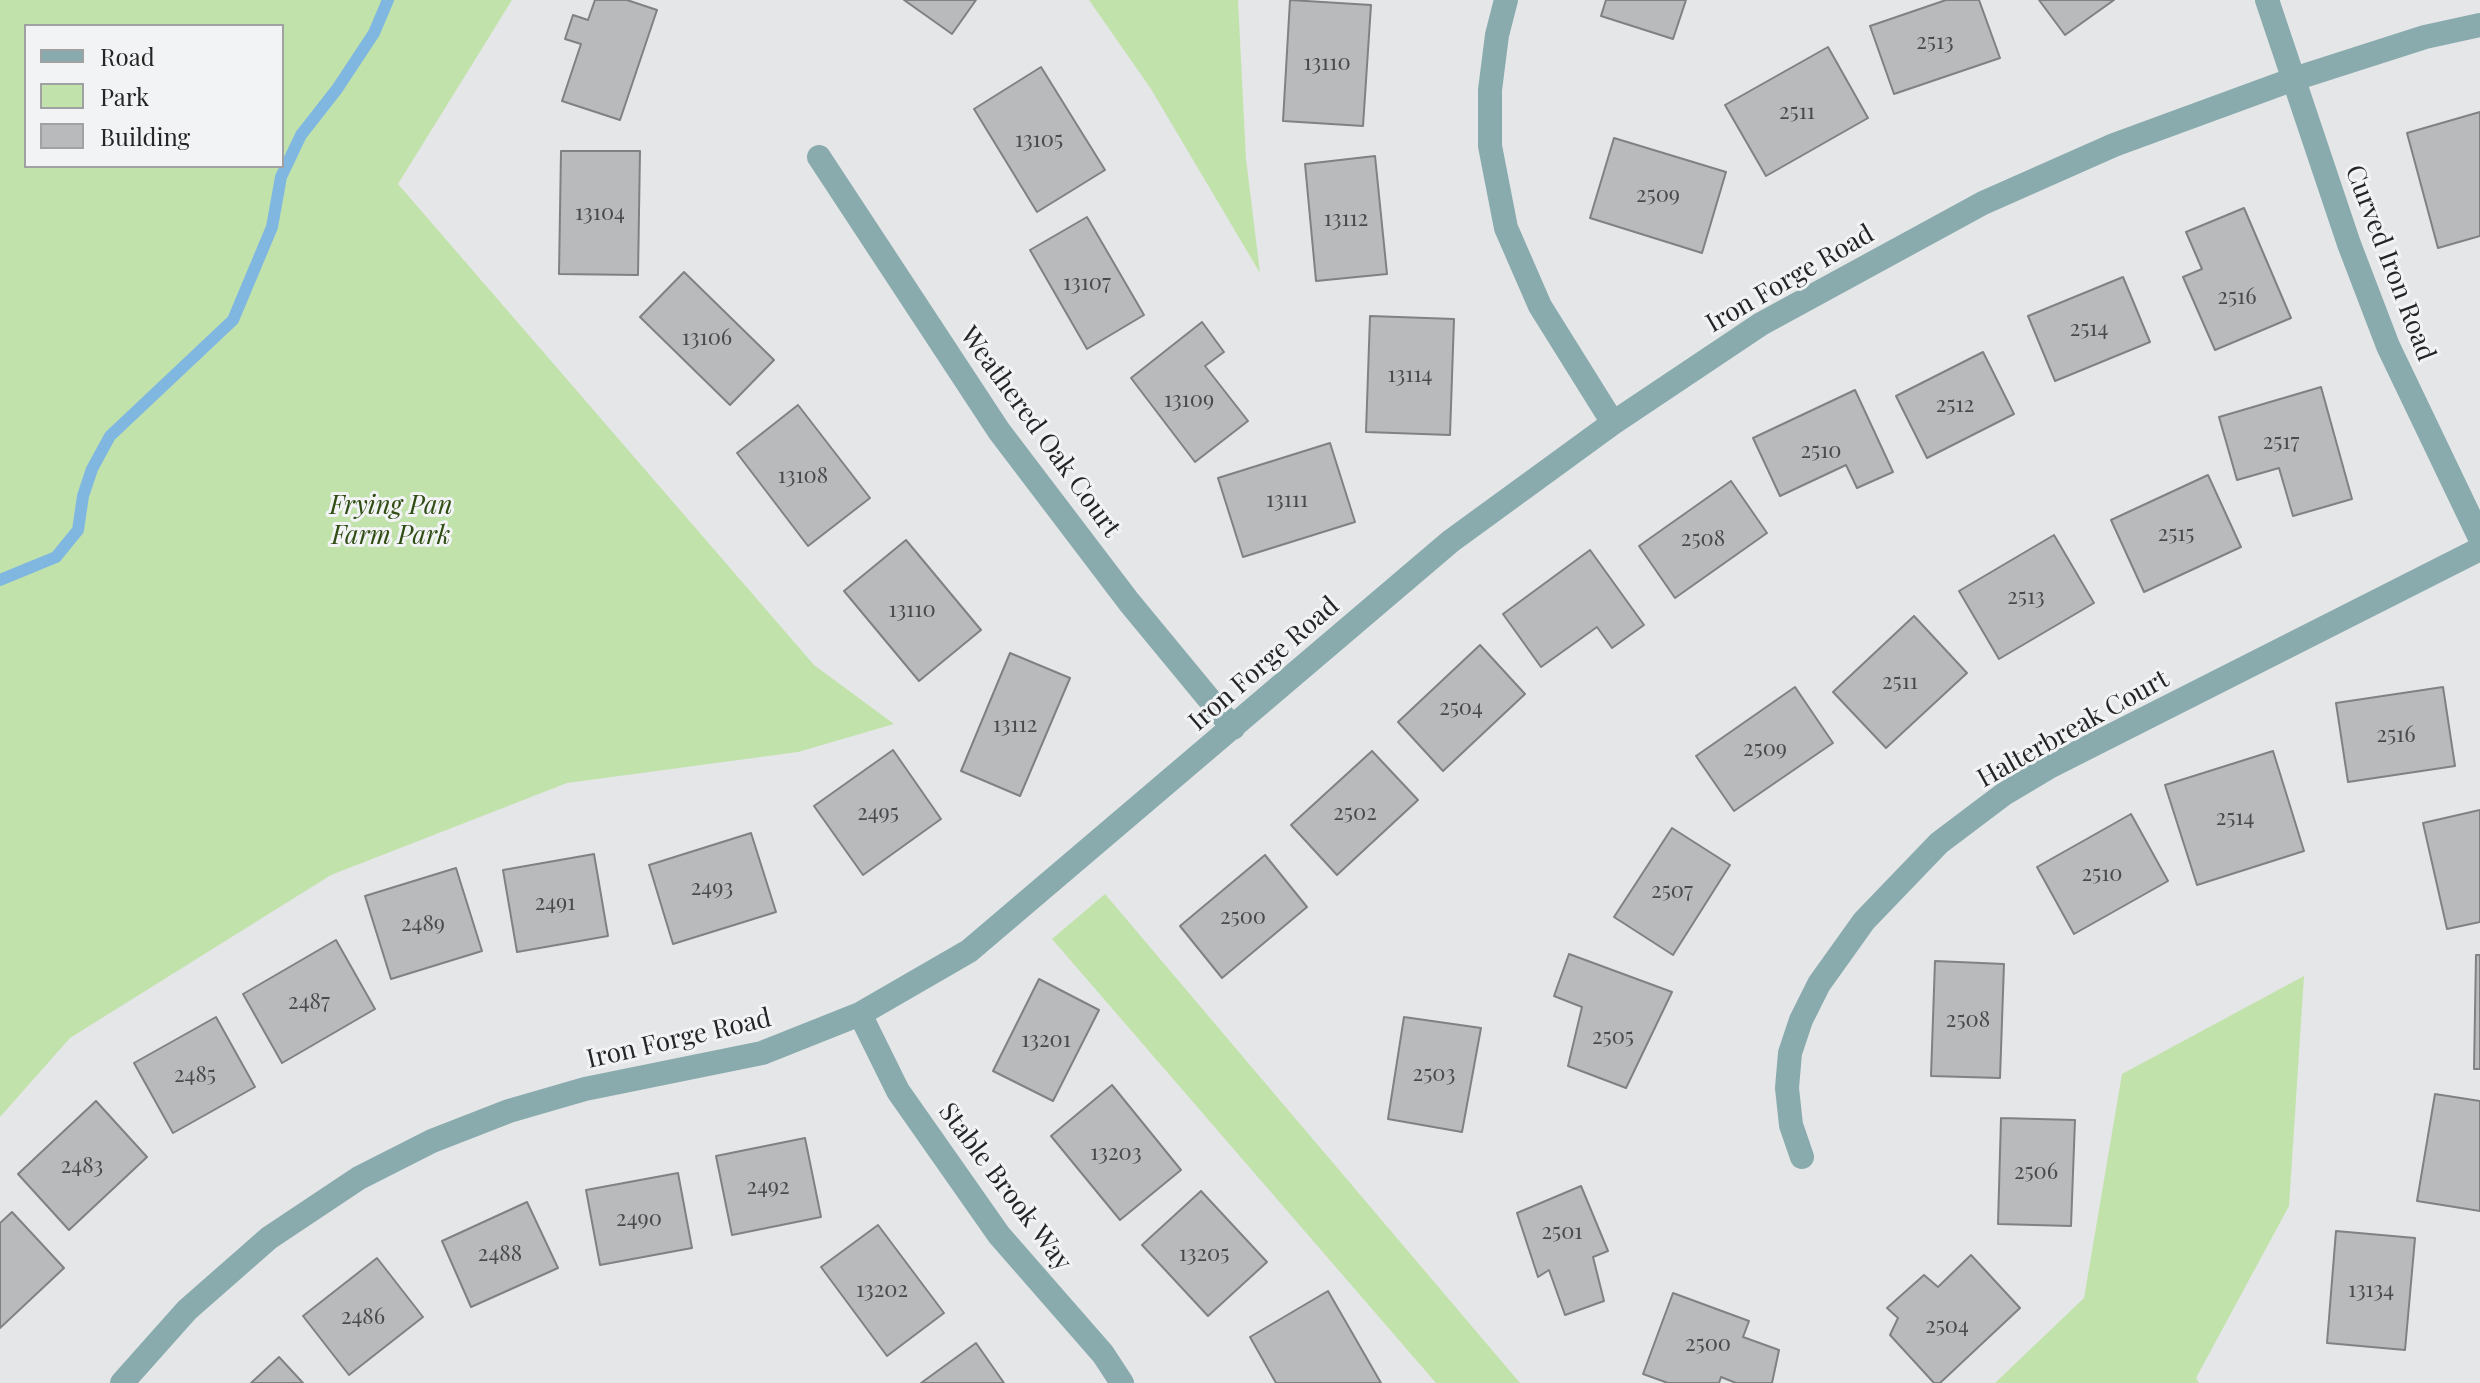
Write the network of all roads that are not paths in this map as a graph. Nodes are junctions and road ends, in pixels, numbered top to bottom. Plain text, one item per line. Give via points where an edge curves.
1 (1506, 0) edge
2 (2267, 0) edge
3 (2480, 25) edge
4 (2294, 79) junction
5 (819, 157) dead end
6 (1613, 423) junction
7 (2480, 538) edge
8 (2480, 549) edge
9 (1233, 728) junction
10 (860, 1014) junction
11 (1802, 1157) dead end
12 (122, 1383) edge
13 (1122, 1383) edge

1 - 6 street via 1490,90 1490,146 1506,228 1540,306
2 - 4 street, Curved Iron Road
3 - 4 street, Iron Forge Road
4 - 6 street, Iron Forge Road via 2114,145 1983,203 1761,324
4 - 7 street, Curved Iron Road via 2388,346
5 - 9 street, Weathered Oak Court via 999,431
6 - 9 street, Iron Forge Road via 1451,541
8 - 11 street, Halterbreak Court via 2051,766 1939,843 1864,921 1819,984 1801,1020 1790,1053 1787,1088
9 - 10 street, Iron Forge Road via 969,951
10 - 12 street, Iron Forge Road via 762,1053 585,1089 432,1141 359,1178 269,1238 187,1310
10 - 13 street, Stable Brook Way via 898,1091 999,1235

